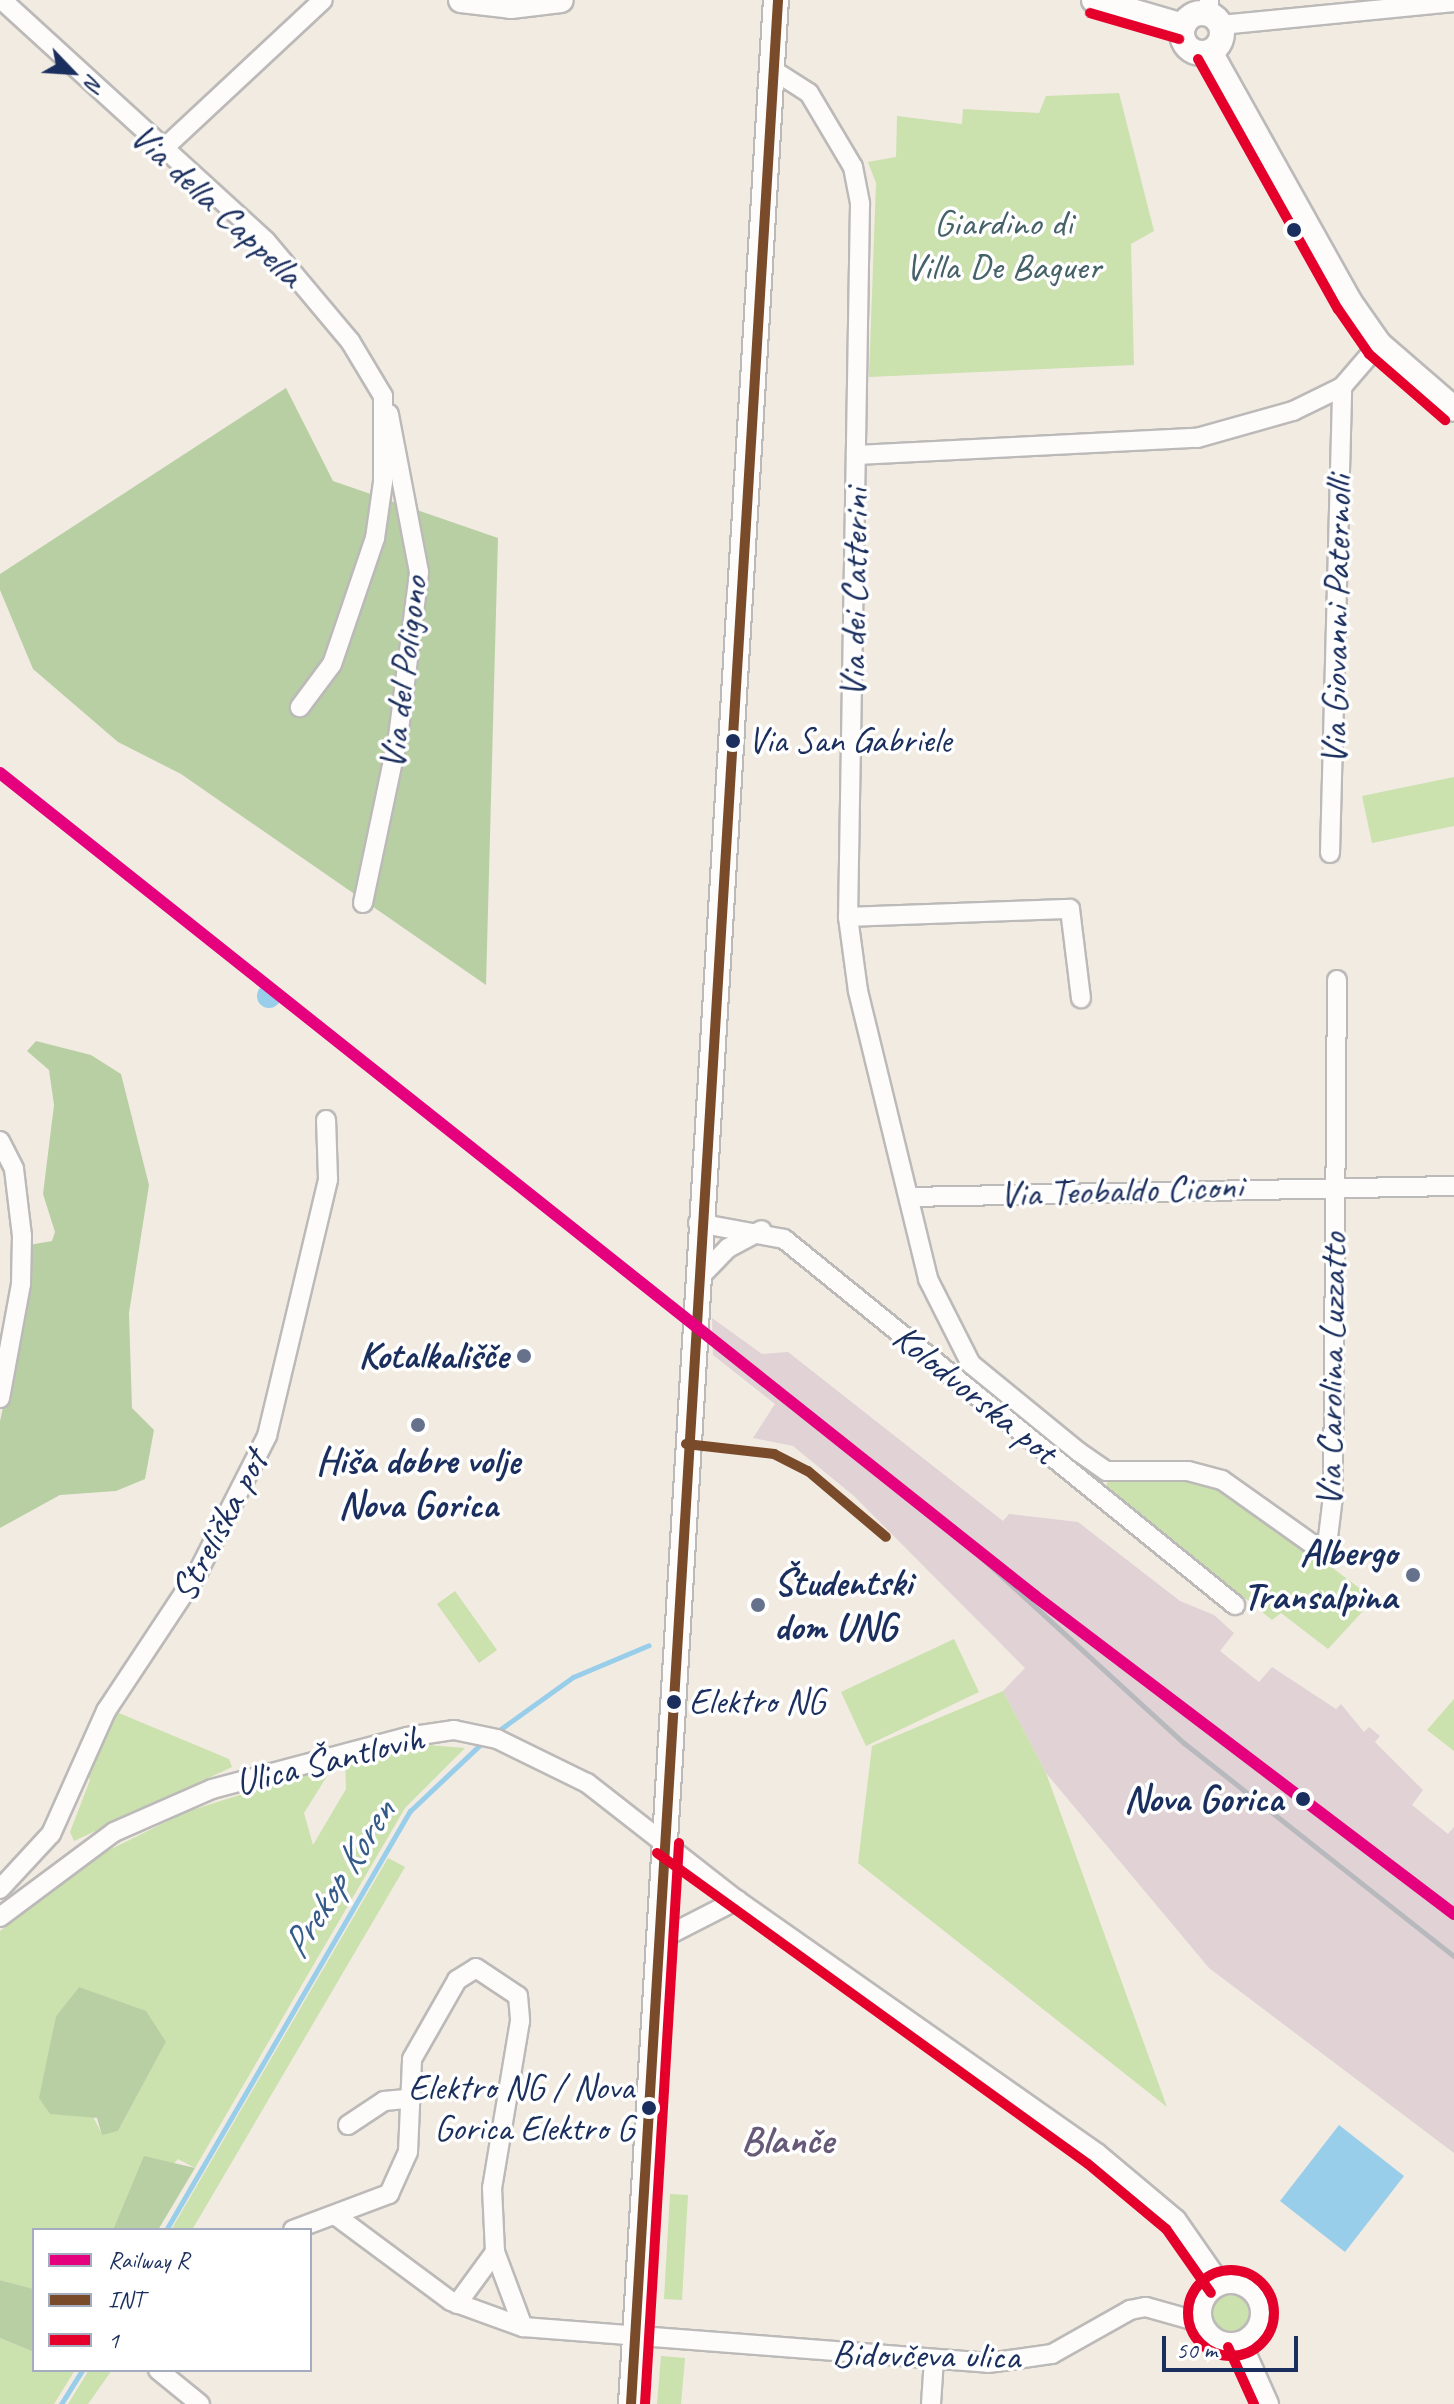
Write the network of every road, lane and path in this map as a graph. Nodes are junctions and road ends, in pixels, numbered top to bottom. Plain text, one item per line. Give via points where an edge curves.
1 (2, 0) edge
2 (323, 0) edge
3 (461, 0) edge
4 (561, 0) edge
5 (1094, 0) edge
6 (1412, 2) edge
7 (1454, 2) edge
8 (776, 4) edge
9 (1213, 13) edge
10 (1183, 26) junction
11 (1210, 52) junction
12 (770, 68) junction
13 (161, 151) junction
14 (1379, 344) junction
15 (1342, 387) junction
16 (383, 396) junction
17 (1454, 409) edge
18 (856, 455) junction
19 (300, 707) dead end
20 (1330, 853) dead end
21 (363, 903) dead end
22 (848, 917) junction
23 (1337, 980) dead end
24 (1081, 998) dead end
25 (326, 1120) dead end
26 (0, 1141) edge
27 (1454, 1186) edge
28 (1334, 1187) junction
29 (909, 1197) junction
30 (698, 1223) junction
31 (763, 1229) junction
32 (696, 1281) junction
33 (0, 1398) edge
34 (1326, 1554) joint
35 (1235, 1605) dead end
36 (665, 1842) junction
37 (0, 1889) edge
38 (737, 1900) junction
39 (0, 1917) edge
40 (659, 1940) junction
41 (406, 2099) junction
42 (348, 2125) dead end
43 (335, 2215) junction
44 (299, 2228) edge
45 (495, 2252) junction
46 (1222, 2285) junction
47 (457, 2304) junction
48 (1203, 2323) junction
49 (523, 2327) junction
50 (635, 2339) junction
51 (1241, 2341) junction
52 (934, 2359) junction
53 (160, 2372) edge
54 (200, 2404) edge
55 (631, 2404) edge
56 (931, 2404) edge
57 (1269, 2404) edge

1 - 13 street, Via della Cappella
2 - 13 street
3 - 4 main road via 511,6
5 - 10 main road
6 - 7 street
6 - 9 street
8 - 12 main road
9 - 10 main road via 1194,15
9 - 11 main road via 1221,40
10 - 11 main road via 1188,47
11 - 14 main road
12 - 18 street, Via dei Catterini via 809,93 853,167 860,204
12 - 30 main road
13 - 16 street, Via della Cappella via 266,241 350,341
14 - 15 street
14 - 17 main road
15 - 18 street via 1293,411 1197,438
15 - 20 street, Via Giovanni Paternolli
16 - 19 street via 383,482 375,538 332,664
16 - 21 street, Via del Poligono via 419,572 398,737
18 - 22 street, Via dei Catterini
22 - 24 street via 1070,909
22 - 29 street, Via dei Catterini via 858,991
23 - 28 street
25 - 37 street, Streliška pot via 328,1179 267,1436 198,1572 106,1711 51,1834
26 - 33 street via 14,1169 22,1236 21,1284
27 - 28 street, Via Teobaldo Ciconi
28 - 29 street, Via Teobaldo Ciconi
28 - 34 street, Via Carolina Luzzatto via 1333,1496
29 - 34 street, Via dei Catterini via 928,1279 971,1364 1106,1471 1188,1471 1222,1480
30 - 31 street
30 - 32 main road
31 - 32 street via 728,1248
31 - 35 street, Kolodvorska pot
32 - 36 main road
36 - 38 street, Ulica Šantlovih
36 - 39 street, Ulica Šantlovih via 587,1783 497,1739 454,1730 336,1750 212,1789 114,1832
36 - 40 main road
38 - 40 street via 697,1914
38 - 46 street, Ulica Šantlovih via 1109,2161 1176,2219
40 - 50 main road
41 - 42 street via 384,2101
41 - 43 street via 403,2173 389,2194
41 - 45 street via 417,2047 457,1980 476,1968 504,1981 518,1996 520,2021 499,2112
43 - 44 street
43 - 47 street, Bidovčeva ulica
45 - 47 street
45 - 49 street
46 - 48 street via 1206,2296
46 - 51 street via 1248,2288 1259,2303 1255,2330
47 - 49 street, Bidovčeva ulica
48 - 51 street via 1222,2342
48 - 52 street, Bidovčeva ulica via 1146,2307 1124,2313 1052,2354 1014,2363
49 - 50 street, Bidovčeva ulica
50 - 52 street, Bidovčeva ulica
50 - 55 main road
51 - 57 street
52 - 56 street
53 - 54 street

